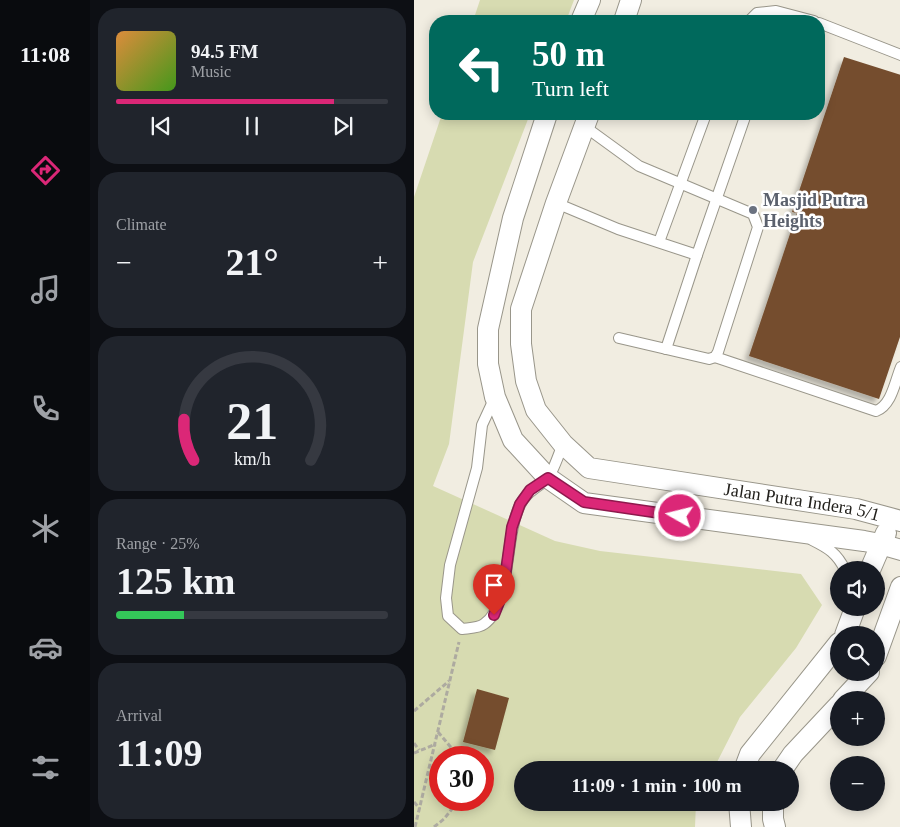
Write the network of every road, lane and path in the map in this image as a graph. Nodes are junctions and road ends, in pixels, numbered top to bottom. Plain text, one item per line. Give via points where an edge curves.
1 (590, 0) edge
2 (631, 0) edge
3 (584, 15) edge
4 (626, 15) edge
5 (756, 15) edge
6 (791, 15) edge
7 (825, 25) edge
8 (900, 55) edge
9 (545, 120) edge
10 (586, 120) edge
11 (704, 120) edge
12 (744, 120) edge
13 (680, 185) junction
14 (716, 199) junction
15 (556, 203) junction
16 (659, 242) junction
17 (697, 255) junction
18 (619, 338) dead end
19 (666, 349) junction
20 (714, 356) junction
21 (900, 367) edge
22 (495, 398) junction
23 (563, 444) junction
24 (548, 478) junction
25 (896, 520) edge
26 (795, 531) junction
27 (880, 544) junction
28 (900, 550) edge
29 (840, 561) edge
30 (873, 561) edge
31 (900, 587) edge
32 (462, 629) junction
33 (885, 630) edge
34 (830, 654) edge
35 (449, 681) junction
36 (861, 681) edge
37 (851, 691) edge
38 (414, 711) edge
39 (830, 715) edge
40 (438, 732) junction
41 (414, 743) edge
42 (436, 744) junction
43 (450, 746) edge
44 (419, 750) junction
45 (414, 753) edge
46 (747, 761) edge
47 (789, 761) edge
48 (414, 802) edge
49 (420, 809) junction
50 (450, 811) edge
51 (740, 811) edge
52 (773, 811) edge
53 (416, 815) edge
54 (415, 827) edge
55 (434, 827) edge
56 (741, 827) edge
57 (775, 827) edge

1 - 3 street
2 - 4 street
5 - 6 lane via 776,11
7 - 8 lane
9 - 22 street, Jalan Putra Indera 5/1 via 513,218 488,329 488,364
10 - 13 lane via 639,166
10 - 15 street, Jalan Putra Indera 5/1
11 - 13 lane
12 - 14 lane
13 - 14 lane
13 - 16 lane
14 - 17 lane
14 - 20 lane via 753,214 758,227
15 - 16 lane
15 - 23 street, Jalan Putra Indera 5/1 via 521,309 521,344 526,380 536,410
16 - 17 lane
17 - 19 lane
18 - 19 lane
19 - 20 lane via 709,359
20 - 21 lane via 876,410 887,402
22 - 24 street, Jalan Putra Indera 5/1 via 513,440
22 - 32 lane via 482,425 477,468 450,565 446,598 448,616
23 - 24 lane
23 - 25 street, Jalan Putra Indera 5/1 via 589,468 856,509
24 - 26 street, Jalan Putra Indera 5/1 via 584,502
24 - 32 lane via 530,490 520,504 512,527 503,592 494,615 483,625
25 - 27 street
26 - 27 street, Jalan Putra Indera 5/1
26 - 29 lane via 830,549
27 - 28 street, Jalan Putra Indera 5/1
27 - 30 street
31 - 33 street
32 - 35 path
34 - 46 street
35 - 38 path
35 - 40 path
36 - 37 street
39 - 47 street
40 - 42 path
40 - 43 path
41 - 44 path
42 - 44 path
42 - 49 path
44 - 45 path
48 - 49 path
49 - 53 path
50 - 55 path
51 - 56 street
52 - 57 street
53 - 54 path

